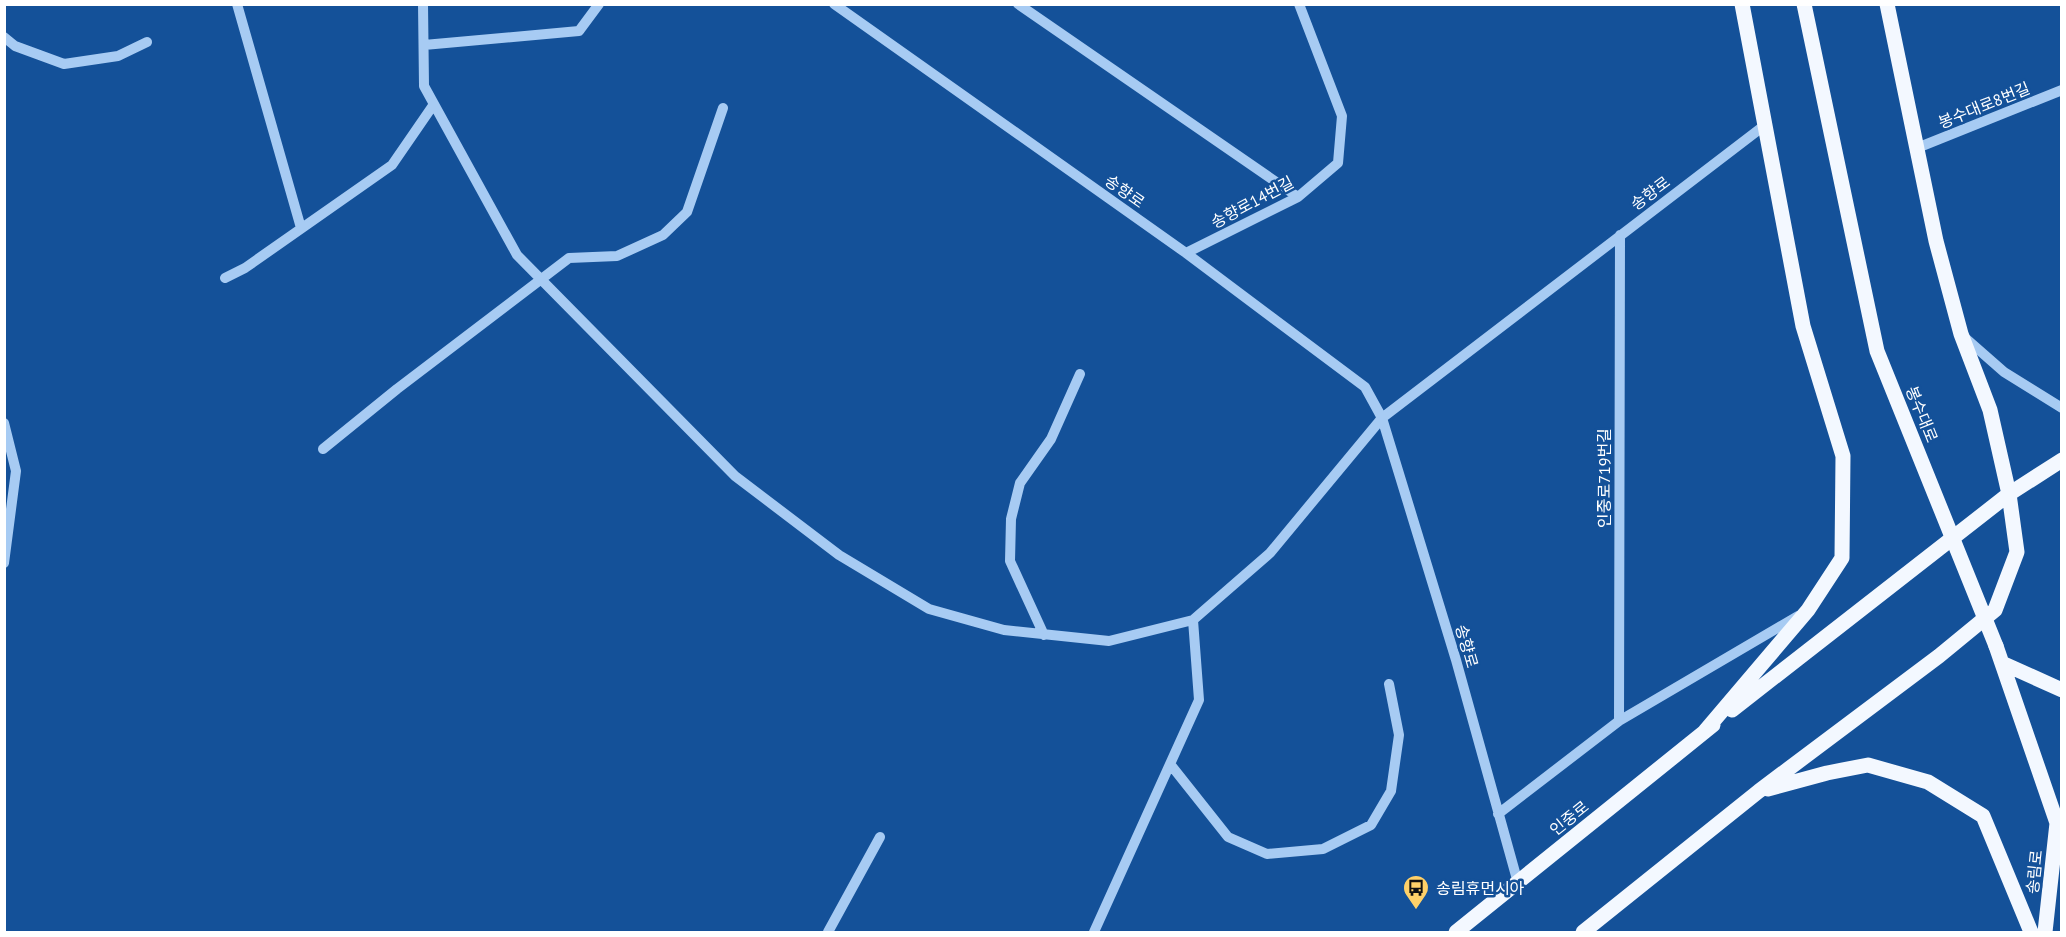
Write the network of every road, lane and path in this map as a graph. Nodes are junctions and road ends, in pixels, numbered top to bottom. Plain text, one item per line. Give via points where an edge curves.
1 (237, 4) edge
2 (423, 4) edge
3 (599, 4) edge
4 (834, 4) edge
5 (1018, 4) edge
6 (1299, 4) edge
7 (1742, 4) edge
8 (1804, 4) edge
9 (1887, 4) edge
10 (4, 37) edge
11 (147, 42) dead end
12 (424, 45) junction
13 (2061, 90) edge
14 (434, 104) junction
15 (723, 108) dead end
16 (1765, 124) junction
17 (1917, 148) junction
18 (1298, 197) junction
19 (301, 228) junction
20 (1620, 235) junction
21 (1186, 253) junction
22 (225, 278) dead end
23 (542, 280) junction
24 (1961, 334) junction
25 (1080, 374) dead end
26 (2061, 408) edge
27 (1382, 418) junction
28 (4, 423) edge
29 (323, 449) dead end
30 (2061, 460) edge
31 (2009, 494) junction
32 (4, 563) edge
33 (1808, 610) junction
34 (1193, 620) junction
35 (1044, 634) junction
36 (2002, 663) junction
37 (1389, 684) dead end
38 (2061, 690) edge
39 (1619, 721) junction
40 (1705, 731) junction
41 (1170, 764) junction
42 (1759, 791) junction
43 (1498, 814) junction
44 (2059, 820) edge
45 (880, 837) dead end
46 (1518, 883) junction
47 (830, 932) edge
48 (1094, 933) edge
49 (1456, 933) edge
50 (1583, 933) edge
51 (2031, 933) edge
52 (2045, 933) edge

1 - 19 street
2 - 12 street
3 - 12 street via 579,31
4 - 21 street, 송향로
5 - 18 street
6 - 18 street, 송향로14번길 via 1342,116 1338,163
7 - 16 main road
8 - 36 main road, 봉수대로, bridge via 1877,351
9 - 17 main road
10 - 11 street via 15,46 64,64 118,56
12 - 14 street via 424,86
13 - 17 street, 봉수대로8번길
14 - 19 street via 392,165
14 - 23 street via 517,255
15 - 23 street via 687,212 663,235 617,256 569,258
16 - 20 street, 송향로
16 - 33 main road via 1803,326 1843,456 1842,558
17 - 24 main road
18 - 21 street, 송향로14번길
19 - 22 street
20 - 27 street, 송향로
20 - 39 street, 인중로719번길
21 - 27 street, 송향로 via 1365,387
23 - 29 street
23 - 35 street via 735,476 839,555 929,609 1004,630
24 - 26 street via 2004,372
24 - 31 main road via 1990,410
25 - 35 street via 1051,439 1020,483 1011,519 1010,561
27 - 34 street via 1270,553
27 - 43 street, 송향로
28 - 32 street via 16,471
30 - 31 main road
31 - 40 main road
31 - 42 main road via 2017,552 1995,610
33 - 39 street
33 - 40 main road
34 - 35 street via 1109,641
34 - 41 street via 1199,700
36 - 38 main road
36 - 44 main road, 봉수대로
37 - 41 street via 1399,735 1391,791 1371,825 1323,849 1267,854 1228,837
39 - 43 street
40 - 46 main road, 인중로
41 - 48 street
42 - 50 main road
42 - 51 main road via 1868,765 1928,782 1983,816
43 - 46 street, 송향로
44 - 52 main road, 송림로
45 - 47 street
46 - 49 main road, 인중로

